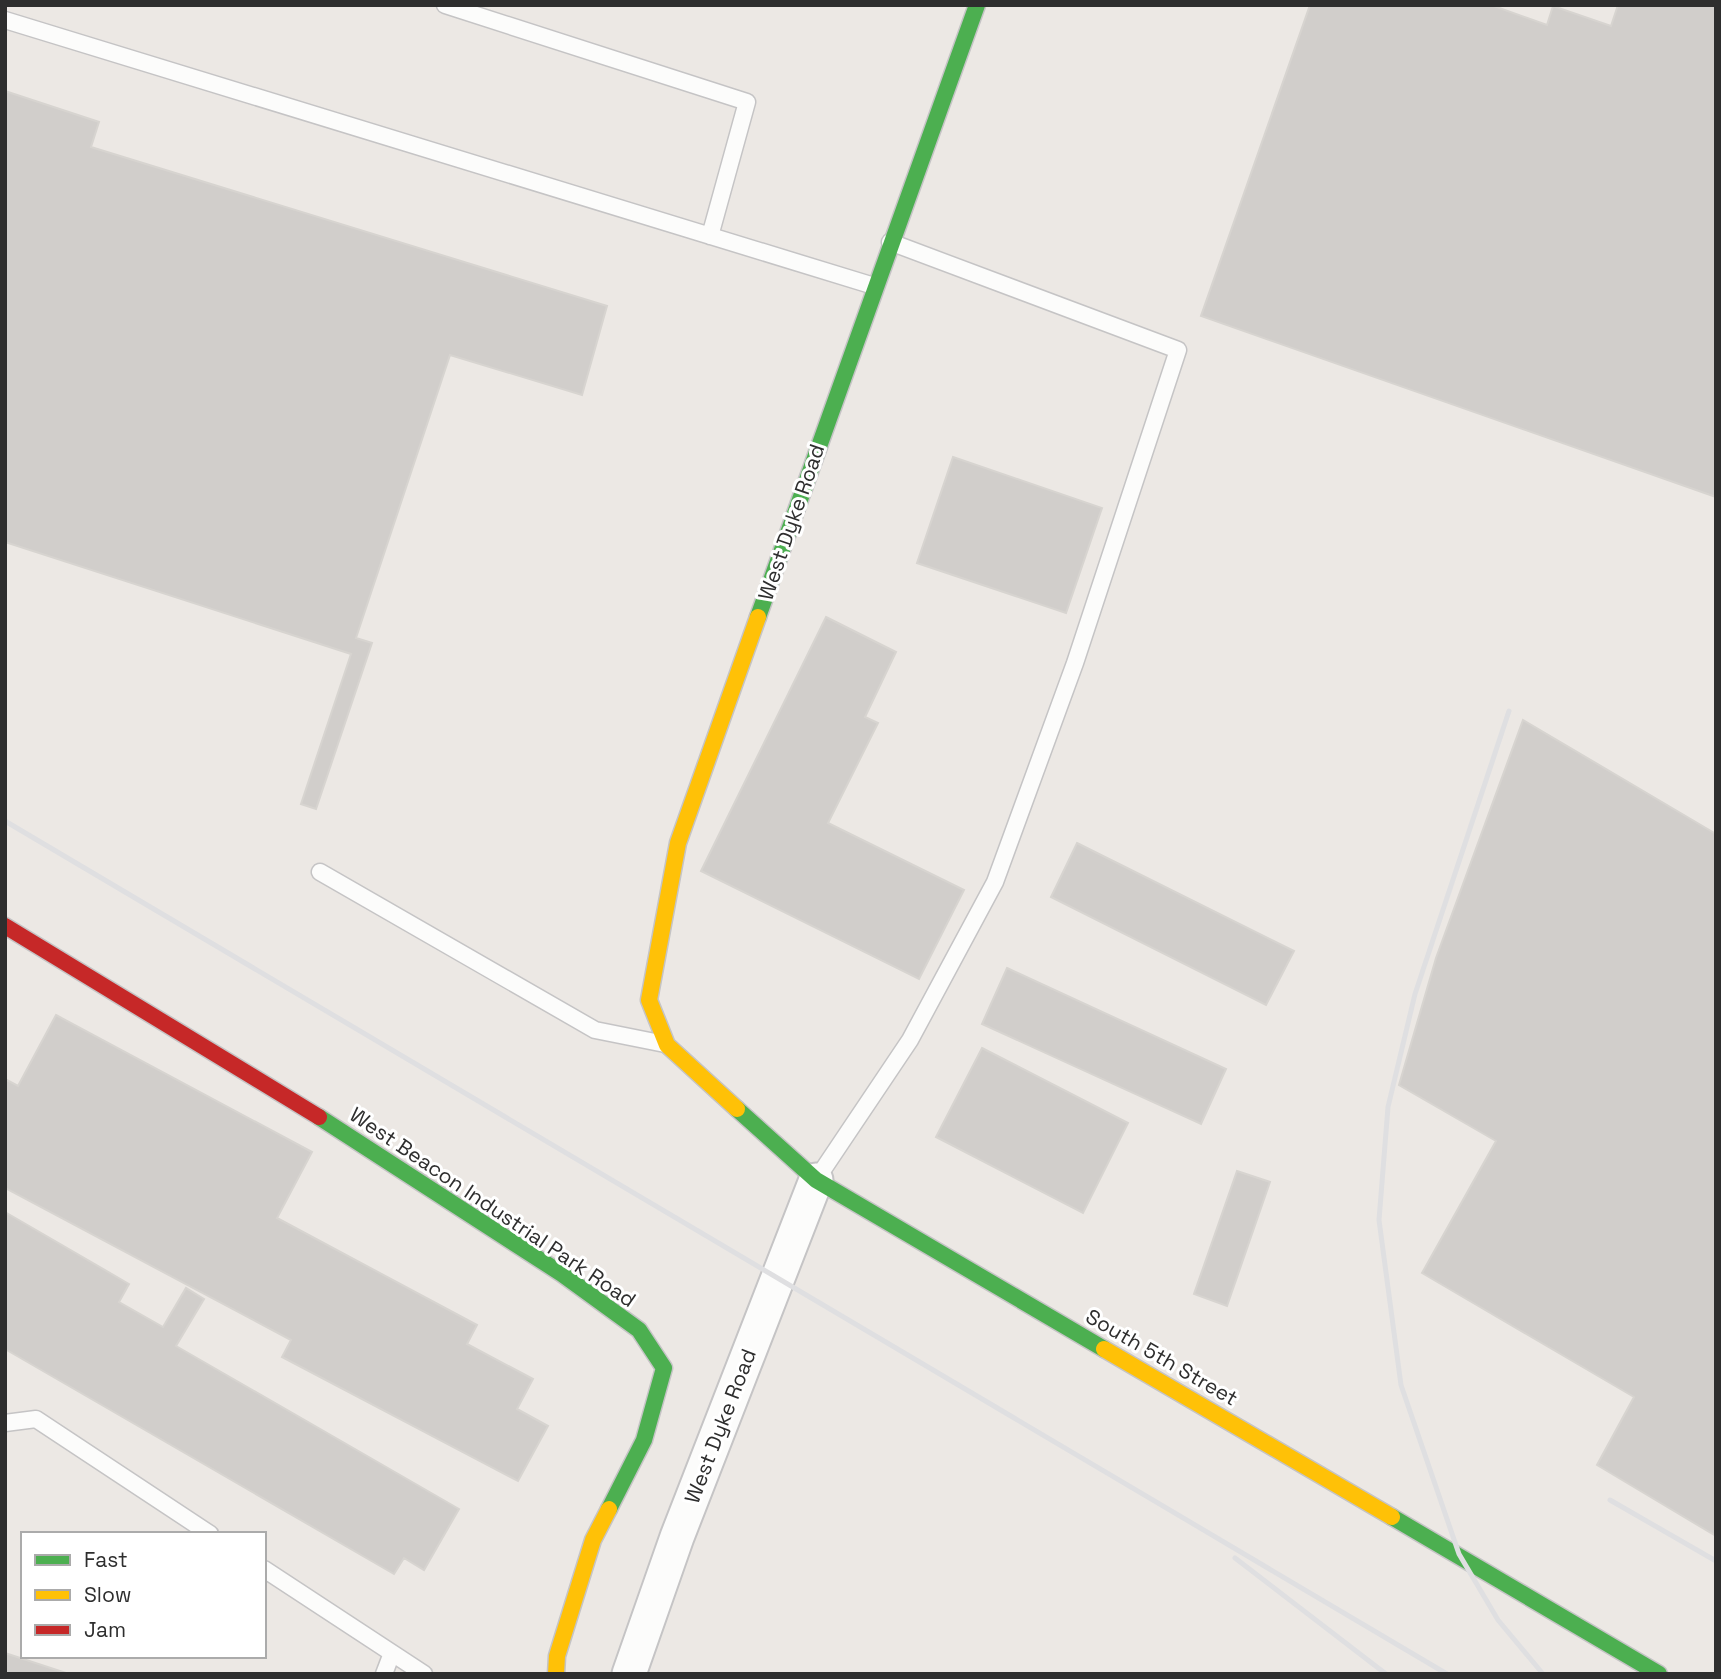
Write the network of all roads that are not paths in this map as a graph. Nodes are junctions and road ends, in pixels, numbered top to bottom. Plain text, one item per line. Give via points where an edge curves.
1 (445, 5) edge
2 (977, 5) edge
3 (5, 20) edge
4 (710, 236) junction
5 (890, 243) junction
6 (874, 286) junction
7 (320, 872) dead end
8 (5, 926) edge
9 (667, 1045) junction
10 (816, 1180) junction
11 (5, 1423) edge
12 (207, 1532) edge
13 (266, 1570) edge
14 (392, 1653) junction
15 (384, 1674) edge
16 (424, 1674) edge
17 (556, 1674) edge
18 (629, 1674) edge
19 (1659, 1674) edge

1 - 4 lane via 747,102
2 - 5 street, West Dyke Road
3 - 4 lane
4 - 6 lane
5 - 6 street, West Dyke Road
5 - 10 lane via 1178,350 1075,663 995,882 910,1040
6 - 9 street, West Dyke Road via 678,843 649,999
7 - 9 lane via 595,1030
8 - 17 street, West Beacon Industrial Park Road via 418,1179 639,1330 664,1368 645,1440 593,1540 557,1656
9 - 10 street, South 5th Street
10 - 18 street, West Dyke Road via 677,1537
10 - 19 street, South 5th Street
11 - 12 lane via 36,1419
13 - 14 lane
14 - 15 lane
14 - 16 lane

